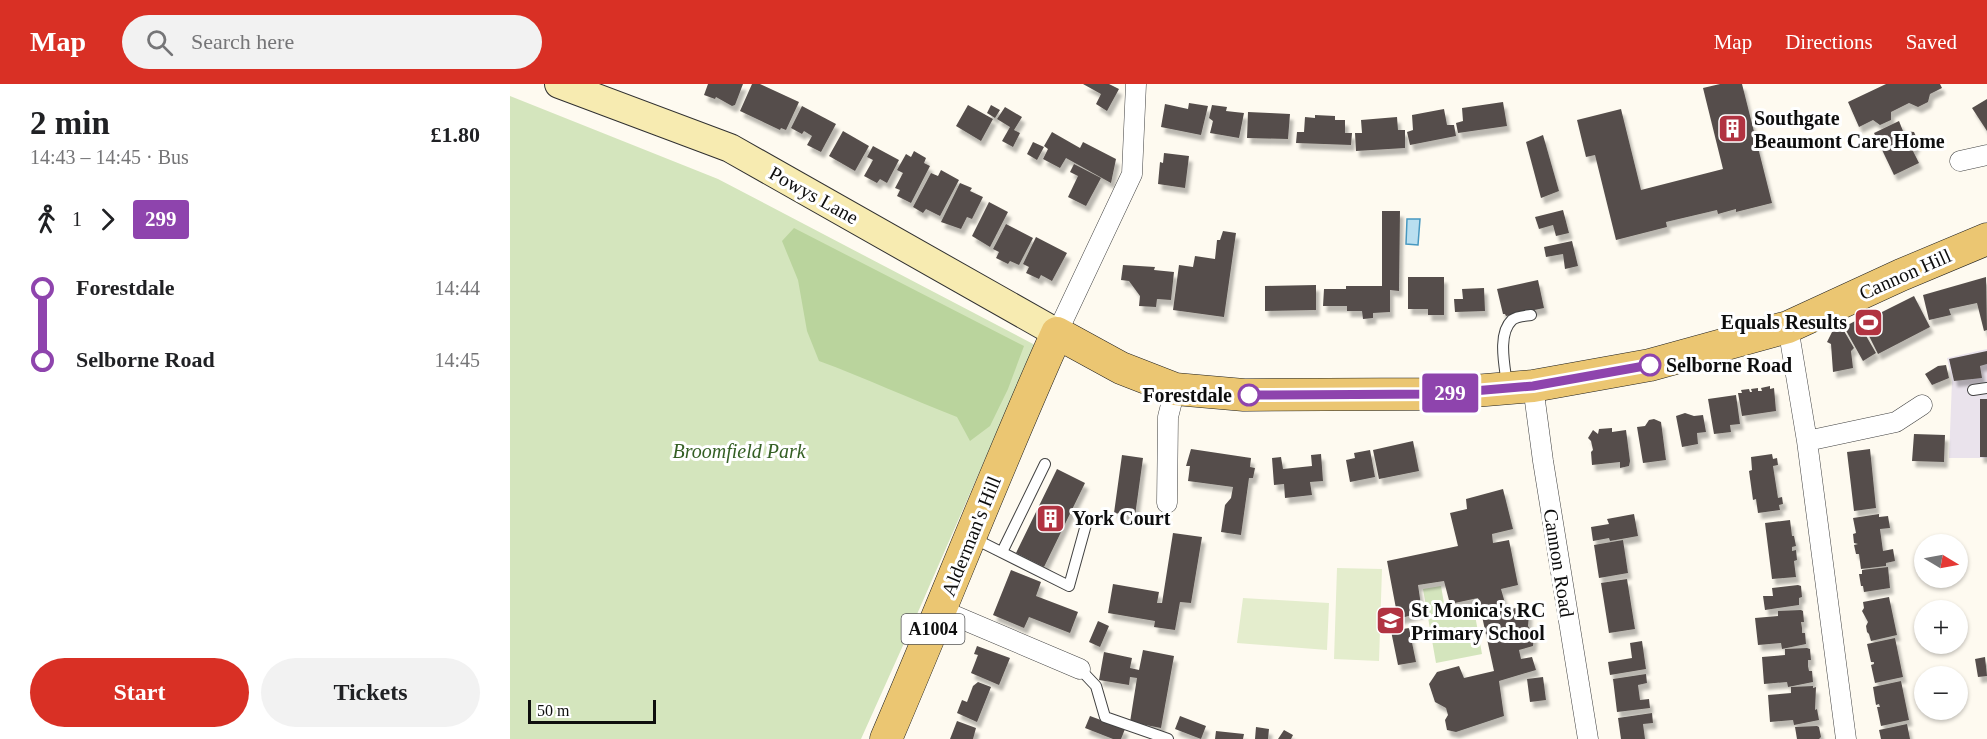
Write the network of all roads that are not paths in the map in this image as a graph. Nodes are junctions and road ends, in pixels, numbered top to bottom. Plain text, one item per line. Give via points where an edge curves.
1 (559, 84) edge
2 (1136, 84) edge
3 (1987, 155) edge
4 (1960, 161) dead end
5 (1986, 244) edge
6 (1531, 315) dead end
7 (1788, 327) junction
8 (1057, 333) junction
9 (1520, 387) junction
10 (1987, 388) edge
11 (1175, 390) junction
12 (1973, 390) dead end
13 (1922, 405) dead end
14 (1807, 441) junction
15 (1045, 464) dead end
16 (1167, 503) dead end
17 (1087, 521) dead end
18 (970, 536) junction
19 (1002, 552) junction
20 (941, 610) junction
21 (1080, 669) joint
22 (886, 739) edge
23 (1168, 739) edge
24 (1588, 739) edge
25 (1846, 739) edge

1 - 8 main road, Powys Lane via 730,148
2 - 8 street via 1132,174
3 - 4 street
5 - 7 main road, Cannon Hill via 1901,275
6 - 9 lane via 1512,320 1506,330 1504,353
7 - 9 main road, Cannon Hill via 1650,365
7 - 14 street
8 - 11 main road, Cannon Hill via 1121,368
8 - 18 main road, Alderman's Hill / A1004
9 - 11 main road, Cannon Hill via 1438,394 1244,395
9 - 24 street, Cannon Road via 1543,461
10 - 12 lane
11 - 16 street via 1168,417
13 - 14 street via 1896,422
14 - 25 street
15 - 19 lane
17 - 19 lane via 1069,586
18 - 19 lane
18 - 20 main road, Alderman's Hill / A1004
20 - 21 street
20 - 22 main road, Alderman's Hill / A1004
21 - 23 lane via 1096,686 1105,717

